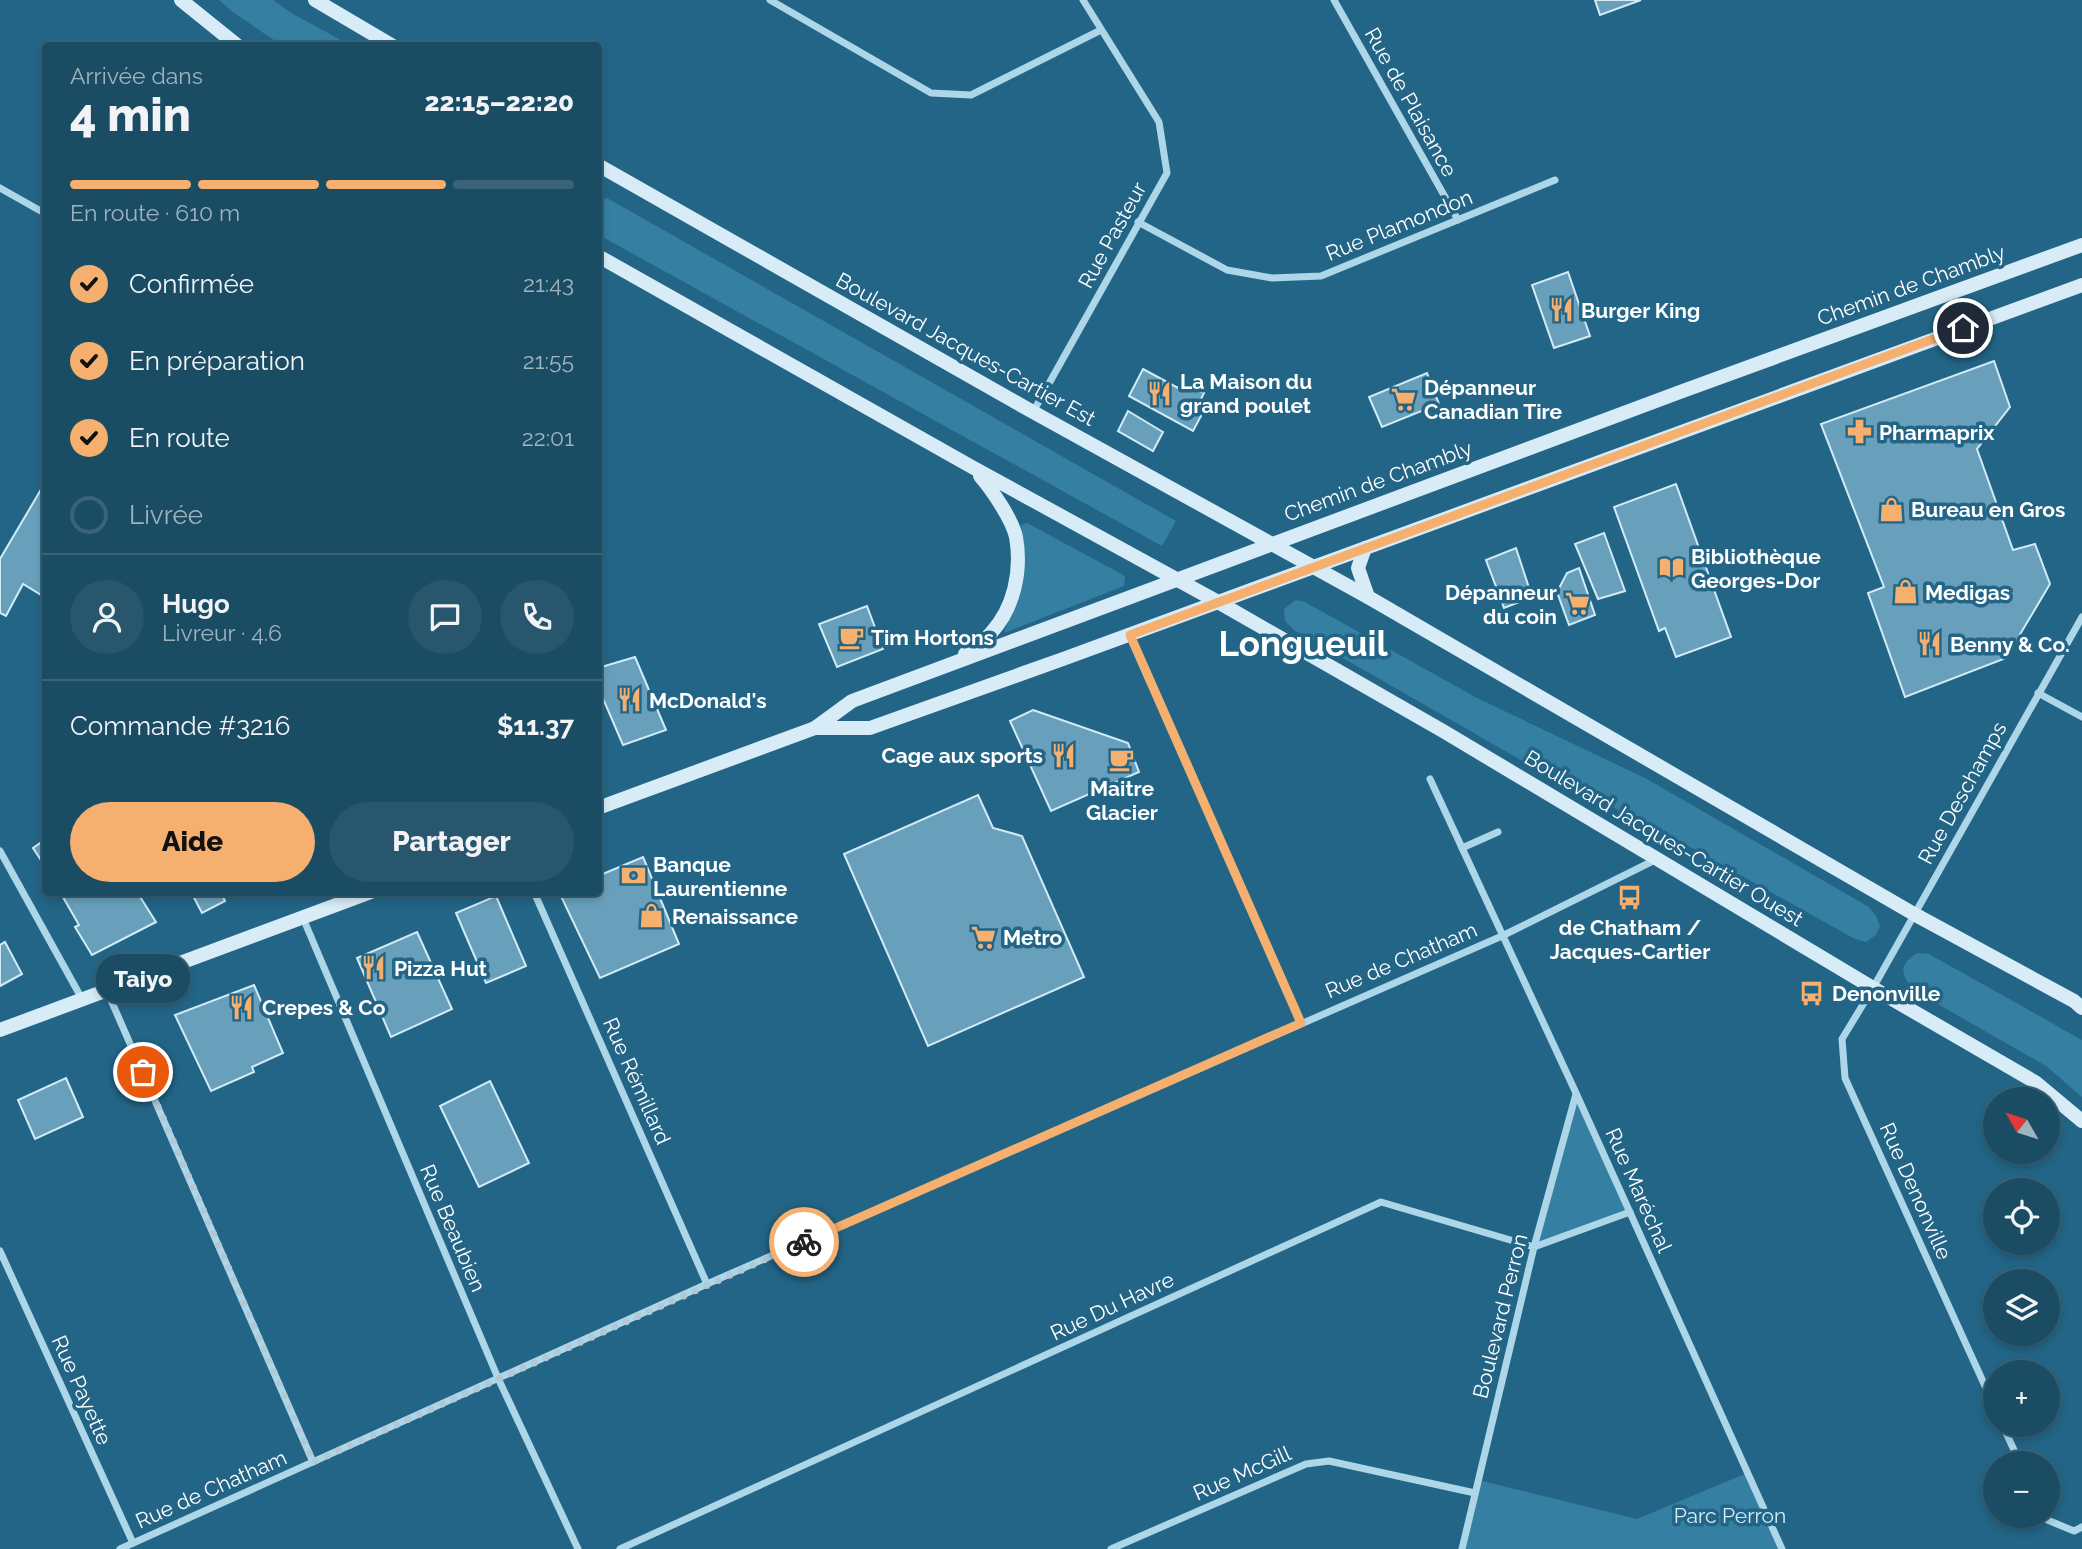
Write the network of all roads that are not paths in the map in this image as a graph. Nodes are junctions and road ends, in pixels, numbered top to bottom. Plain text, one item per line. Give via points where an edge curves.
1 (181, 0) edge
2 (315, 0) edge
3 (770, 0) edge
4 (1083, 0) edge
5 (1334, 0) edge
6 (1101, 30) junction
7 (233, 42) edge
8 (386, 42) edge
9 (602, 167) edge
10 (1555, 180) dead end
11 (0, 187) edge
12 (42, 212) edge
13 (1458, 220) junction
14 (1139, 222) junction
15 (2082, 245) edge
16 (602, 258) edge
17 (2082, 285) edge
18 (1033, 412) junction
19 (972, 467) junction
20 (1273, 543) junction
21 (1365, 548) junction
22 (1314, 566) junction
23 (1175, 579) junction
24 (1368, 597) junction
25 (1219, 602) junction
26 (2082, 617) edge
27 (1130, 635) junction
28 (954, 662) junction
29 (2038, 692) junction
30 (2082, 717) edge
31 (815, 728) junction
32 (1430, 779) dead end
33 (602, 807) edge
34 (1497, 832) dead end
35 (1462, 848) junction
36 (0, 851) edge
37 (1658, 859) junction
38 (361, 896) edge
39 (536, 896) edge
40 (1914, 914) junction
41 (303, 918) junction
42 (1502, 936) junction
43 (1874, 988) junction
44 (107, 990) junction
45 (82, 1000) junction
46 (2082, 1008) edge
47 (1301, 1023) junction
48 (0, 1030) edge
49 (1576, 1093) junction
50 (2082, 1121) edge
51 (1630, 1212) junction
52 (1534, 1247) junction
53 (0, 1251) edge
54 (707, 1284) junction
55 (498, 1378) junction
56 (1983, 1382) edge
57 (313, 1462) junction
58 (1475, 1493) junction
59 (2060, 1525) edge
60 (2082, 1527) edge
61 (133, 1543) junction
62 (120, 1549) edge
63 (578, 1549) edge
64 (620, 1549) edge
65 (1111, 1549) edge
66 (1462, 1549) edge
67 (1782, 1549) edge

1 - 7 main road
2 - 8 main road
3 - 6 street via 931,93 971,95
4 - 6 street, Rue Pasteur
5 - 13 street, Rue de Plaisance
6 - 14 street, Rue Pasteur via 1159,122 1167,173
9 - 18 main road, Boulevard Jacques-Cartier Est
10 - 13 street, Rue Plamondon
11 - 12 street
13 - 14 street, Rue Plamondon via 1321,276 1272,278 1227,270
14 - 18 street, Rue Pasteur
15 - 20 main road, Chemin de Chambly
16 - 19 main road
17 - 21 main road, Chemin de Chambly
18 - 20 main road, Boulevard Jacques-Cartier Est
19 - 23 main road
19 - 28 main road via 994,492 1016,535 1018,572 1010,606 991,633
20 - 22 main road, Boulevard Jacques-Cartier Est
20 - 23 main road, Chemin de Chambly
21 - 22 main road, Chemin de Chambly
21 - 24 main road via 1358,568
22 - 24 main road
22 - 25 main road, Chemin de Chambly
23 - 25 main road
23 - 28 main road, Chemin de Chambly
24 - 40 main road
25 - 27 main road, Chemin de Chambly
25 - 37 main road, Boulevard Jacques-Cartier Ouest
26 - 29 street, Rue Deschamps
27 - 31 main road, Chemin de Chambly via 870,728
27 - 47 street
28 - 31 main road, Chemin de Chambly via 852,701
29 - 30 street
29 - 40 street, Rue Deschamps
31 - 33 main road, Chemin de Chambly
32 - 35 street, Rue Maréchal
34 - 35 street
35 - 42 street, Rue Maréchal
36 - 45 street
37 - 42 street, Rue de Chatham
37 - 43 main road, Boulevard Jacques-Cartier Ouest
38 - 41 main road
39 - 54 street, Rue Rémillard
40 - 43 street, Rue Deschamps
40 - 46 main road
41 - 44 main road
41 - 55 street, Rue Beaubien
42 - 47 street, Rue de Chatham
42 - 49 street, Rue Maréchal
43 - 50 main road, Boulevard Jacques-Cartier Ouest via 2035,1082
43 - 56 street, Rue Denonville via 1842,1039 1845,1078
44 - 45 main road
44 - 57 street
45 - 48 main road
47 - 54 street, Rue de Chatham
49 - 51 street, Rue Maréchal
49 - 52 street, Boulevard Perron
51 - 52 street
51 - 67 street, Rue Maréchal
52 - 58 street, Boulevard Perron
52 - 64 street, Rue Du Havre via 1381,1202
53 - 61 street, Rue Payette
54 - 55 street, Rue de Chatham
55 - 57 street, Rue de Chatham
55 - 63 street, Rue Beaubien
57 - 61 street, Rue de Chatham
58 - 65 street, Rue McGill via 1329,1461 1306,1464
58 - 66 street, Boulevard Perron
59 - 60 street via 2074,1531
61 - 62 street, Rue de Chatham

